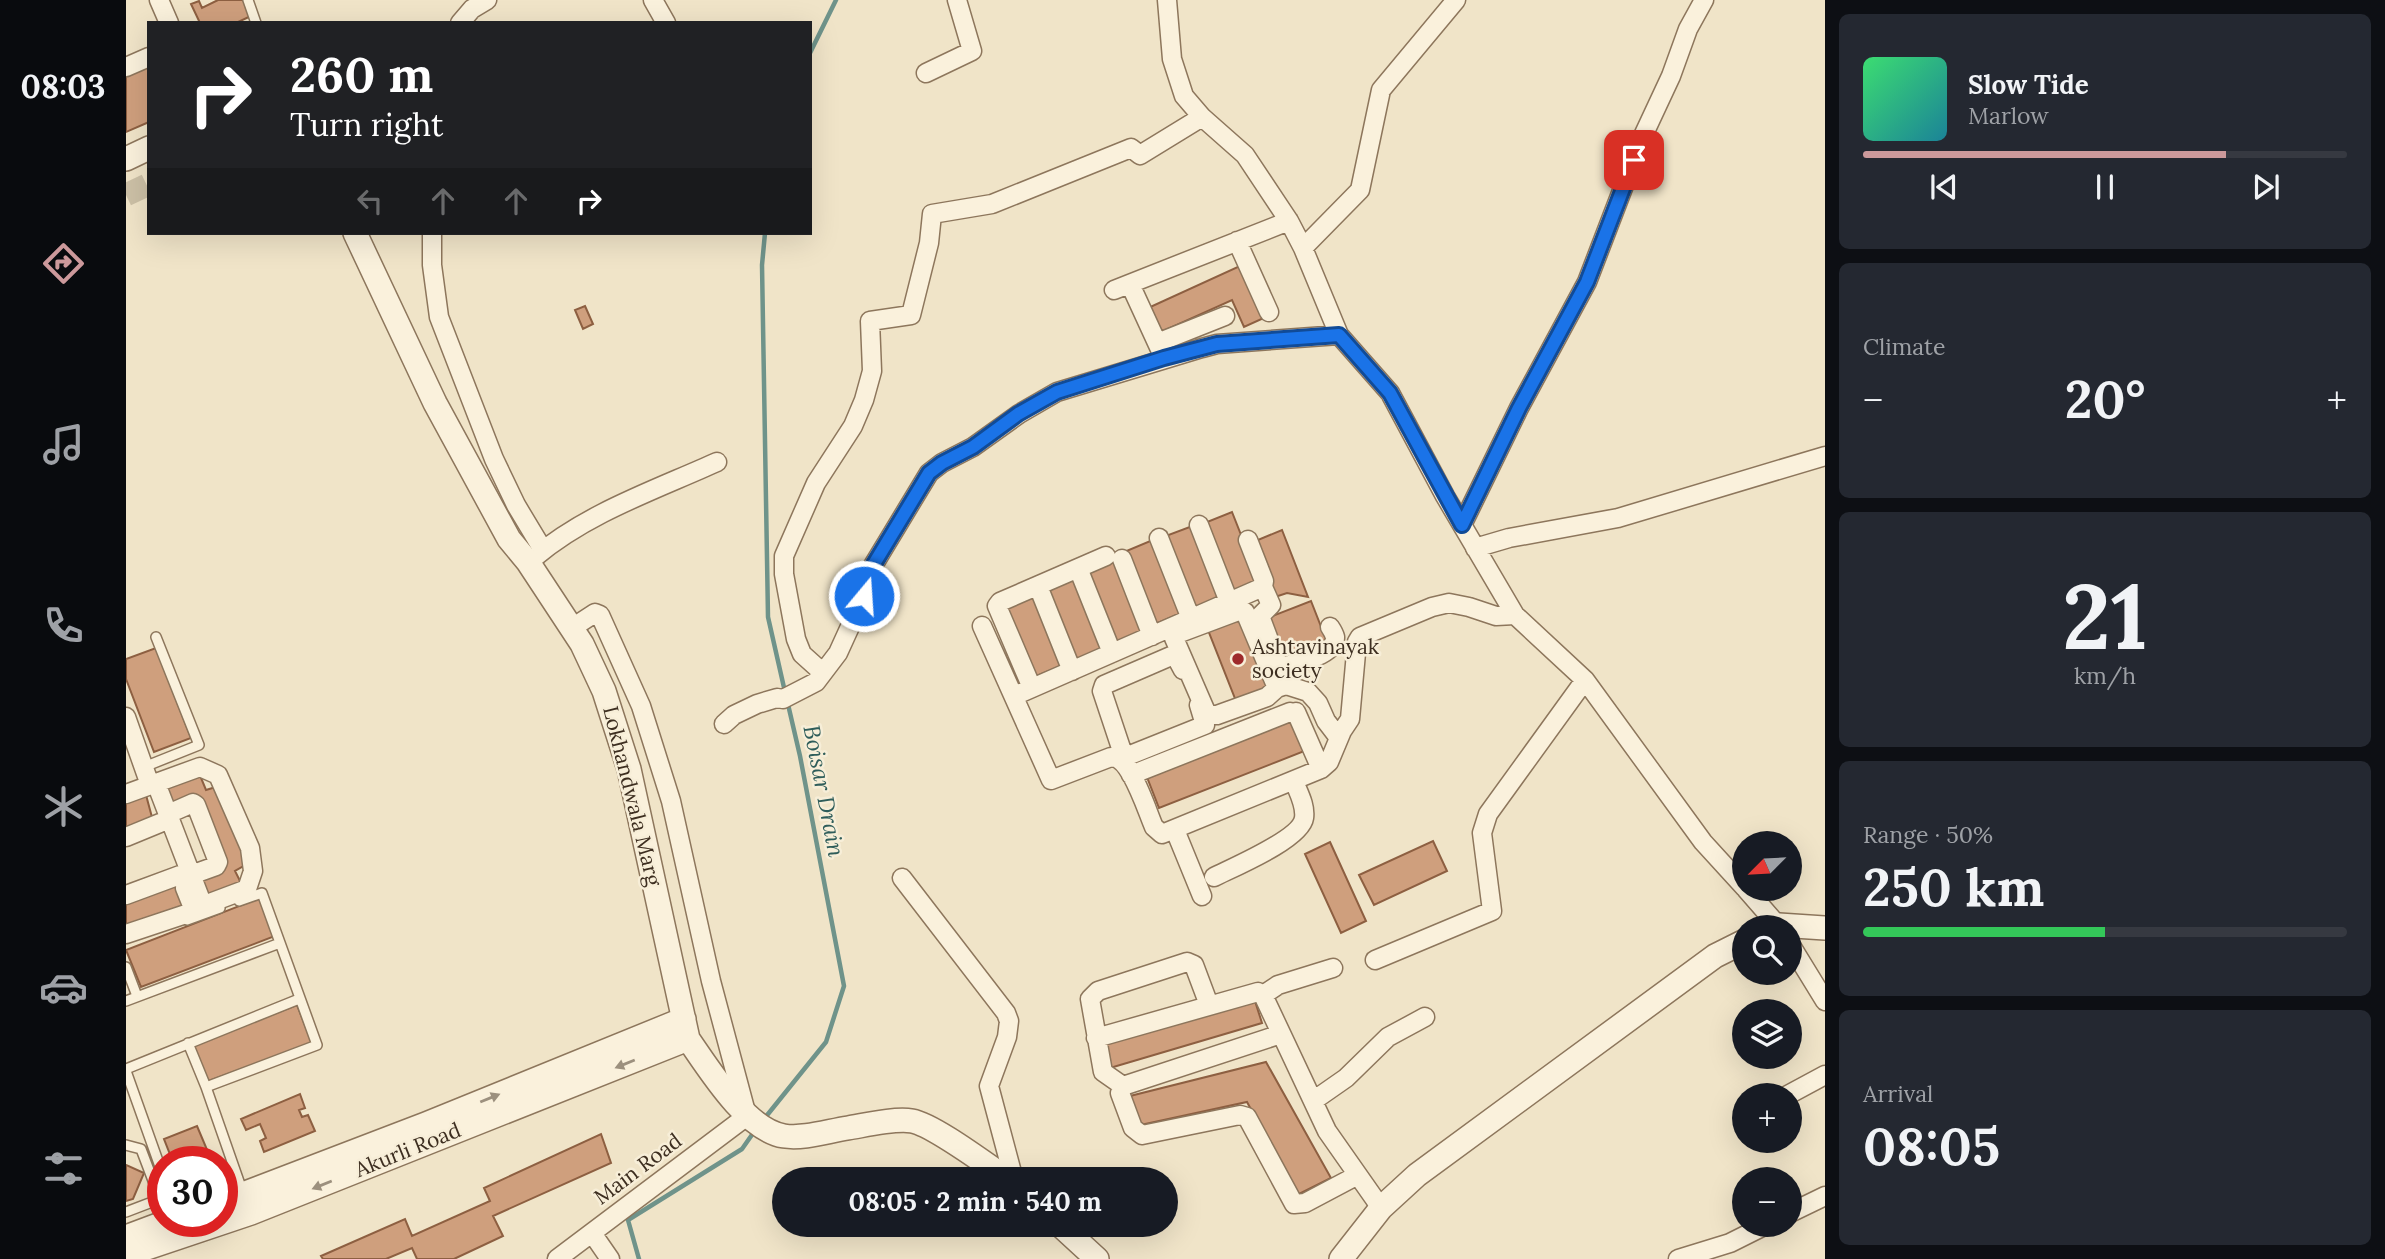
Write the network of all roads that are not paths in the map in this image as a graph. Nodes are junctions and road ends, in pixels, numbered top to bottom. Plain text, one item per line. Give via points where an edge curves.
1 (159, 0) edge
2 (248, 0) edge
3 (465, 0) edge
4 (487, 0) edge
5 (653, 0) edge
6 (957, 0) edge
7 (1167, 0) edge
8 (1457, 0) edge
9 (1704, 0) edge
10 (168, 21) edge
11 (255, 21) edge
12 (459, 21) edge
13 (460, 21) edge
14 (665, 21) edge
15 (147, 58) edge
16 (126, 67) edge
17 (926, 73) dead end
18 (1202, 117) junction
19 (147, 149) edge
20 (126, 159) edge
21 (1289, 221) junction
22 (356, 235) edge
23 (432, 235) edge
24 (1237, 241) junction
25 (1303, 248) junction
26 (1269, 312) dead end
27 (1224, 316) dead end
28 (1193, 329) junction
29 (1339, 335) junction
30 (1202, 348) junction
31 (1161, 350) junction
32 (1825, 456) edge
33 (717, 462) dead end
34 (1199, 525) dead end
35 (1462, 525) junction
36 (1159, 538) dead end
37 (1248, 540) dead end
38 (1475, 548) junction
39 (535, 556) junction
40 (1078, 568) junction
41 (1038, 586) junction
42 (1263, 587) junction
43 (1229, 602) junction
44 (1515, 615) junction
45 (1191, 619) junction
46 (982, 626) dead end
47 (1330, 627) dead end
48 (572, 628) junction
49 (1152, 636) junction
50 (156, 637) dead end
51 (1112, 653) junction
52 (1283, 667) junction
53 (1072, 671) junction
54 (819, 677) junction
55 (1585, 680) junction
56 (1284, 687) junction
57 (1032, 688) junction
58 (1014, 696) junction
59 (126, 717) edge
60 (724, 724) dead end
61 (1339, 738) junction
62 (1128, 766) junction
63 (144, 767) junction
64 (1321, 769) junction
65 (1294, 781) junction
66 (151, 785) junction
67 (126, 794) edge
68 (164, 818) junction
69 (1175, 830) junction
70 (126, 837) edge
71 (1732, 874) edge
72 (186, 875) junction
73 (1214, 877) dead end
74 (902, 878) dead end
75 (126, 895) edge
76 (1202, 896) dead end
77 (1756, 901) edge
78 (1767, 915) edge
79 (1825, 928) edge
80 (1802, 930) edge
81 (126, 934) edge
82 (126, 942) edge
83 (280, 943) junction
84 (1732, 948) edge
85 (1375, 960) dead end
86 (1802, 965) edge
87 (126, 967) edge
88 (1333, 968) dead end
89 (1263, 995) junction
90 (137, 996) junction
91 (299, 999) junction
92 (126, 1001) edge
93 (1825, 1001) edge
94 (1209, 1005) junction
95 (1425, 1017) dead end
96 (686, 1029) junction
97 (1281, 1034) junction
98 (1096, 1038) junction
99 (188, 1043) junction
100 (126, 1070) edge
101 (1825, 1075) edge
102 (1123, 1086) junction
103 (206, 1087) junction
104 (1802, 1087) edge
105 (1313, 1101) junction
106 (755, 1121) junction
107 (126, 1145) edge
108 (153, 1146) edge
109 (990, 1167) edge
110 (1008, 1167) edge
111 (1356, 1176) junction
112 (1825, 1196) edge
113 (239, 1203) edge
114 (1802, 1207) edge
115 (1381, 1208) junction
116 (126, 1212) edge
117 (147, 1232) edge
118 (592, 1233) junction
119 (126, 1237) edge
120 (157, 1237) edge
121 (1073, 1237) edge
122 (1741, 1237) edge
123 (126, 1255) edge
124 (557, 1259) edge
125 (610, 1259) edge
126 (1097, 1259) edge
127 (1341, 1259) edge
128 (1678, 1259) edge

1 - 10 street
2 - 11 lane
3 - 12 street
4 - 13 street
5 - 14 street
6 - 17 street via 972,51
7 - 18 street via 1172,59 1184,96
8 - 25 street via 1381,90 1360,190
9 - 35 street via 1643,136 1587,282
15 - 16 street
18 - 21 street via 1245,155
18 - 54 street via 1140,155 1131,148 992,204 932,214 911,315 870,321 872,371 864,400 816,483 784,556 796,639
19 - 20 street
21 - 24 street
21 - 25 street
22 - 39 street, Lokhandwala Marg via 435,403 509,539
23 - 39 street via 439,317
24 - 26 street
24 - 31 street via 1122,287
25 - 29 street
27 - 28 street
28 - 30 street
28 - 31 street
29 - 30 street
29 - 35 street via 1390,393
30 - 31 street
31 - 54 street via 1057,392 929,473 874,564 838,653
32 - 38 street via 1618,518
33 - 39 street via 586,522
34 - 43 street
35 - 38 street
36 - 45 street
37 - 42 street via 1265,581
38 - 44 street
39 - 48 street, Lokhandwala Marg
40 - 41 street
40 - 49 street via 1114,558
40 - 51 street
41 - 53 street
41 - 57 street via 997,606
42 - 43 street
42 - 52 street via 1271,604 1260,616
43 - 45 street
44 - 55 street
44 - 61 street via 1496,617 1449,603 1360,637 1350,719
45 - 49 street
46 - 58 street
47 - 52 street via 1335,637 1326,653
48 - 96 street, Lokhandwala Marg via 604,691 622,741
48 - 106 street via 595,613 600,615 642,706 671,801 711,981
49 - 51 street
50 - 63 lane via 199,745
51 - 53 street
52 - 56 street
53 - 57 street
54 - 60 street via 783,699 757,704
55 - 71 street via 1703,842
55 - 85 street via 1488,814 1482,833 1492,911
56 - 56 street via 1217,715 1207,714 1174,638 1241,610
56 - 61 street via 1308,692
57 - 58 street
58 - 62 street via 1051,780 1111,757
59 - 63 street
61 - 64 street
62 - 62 street via 1102,691 1104,685 1177,657 1205,725
62 - 64 street via 1293,712
62 - 69 street via 1154,827 1162,834
63 - 66 street
64 - 65 street
65 - 69 street
65 - 73 street via 1303,802 1301,828
66 - 67 street
66 - 68 street
66 - 72 street via 200,767 211,770 218,775 250,848 253,871 247,888 207,905
68 - 70 street
68 - 72 street
68 - 72 street via 196,805 218,862
69 - 76 street
72 - 75 street
72 - 81 street via 193,908 189,913
74 - 110 street via 1009,1021 989,1086
77 - 78 street
79 - 80 street
82 - 83 lane via 262,893
83 - 90 lane
83 - 91 lane
84 - 115 street via 1417,1175
86 - 93 street
87 - 90 lane
88 - 89 street via 1278,985
89 - 94 street via 1252,993
89 - 97 street
90 - 92 lane
91 - 99 lane
91 - 103 lane via 317,1045
94 - 98 street
94 - 98 street via 1194,965 1187,962 1098,991 1090,999
95 - 105 street via 1388,1037 1346,1078
96 - 106 street, Lokhandwala Marg
96 - 113 street, Akurli Road
97 - 102 street
97 - 105 street
98 - 102 street via 1103,1072
99 - 100 lane
99 - 103 lane
100 - 108 lane
101 - 104 street
102 - 111 street via 1120,1093 1133,1128 1142,1135 1247,1117 1294,1205
103 - 113 lane
105 - 111 street
106 - 109 street via 782,1136 798,1137 912,1121
106 - 118 street, Main Road
107 - 116 lane via 141,1149 160,1199
111 - 115 street
112 - 114 street
115 - 127 street
117 - 119 street, Akurli Road
118 - 124 street, Main Road
118 - 125 street
120 - 123 street, Akurli Road
121 - 126 street
122 - 128 street

